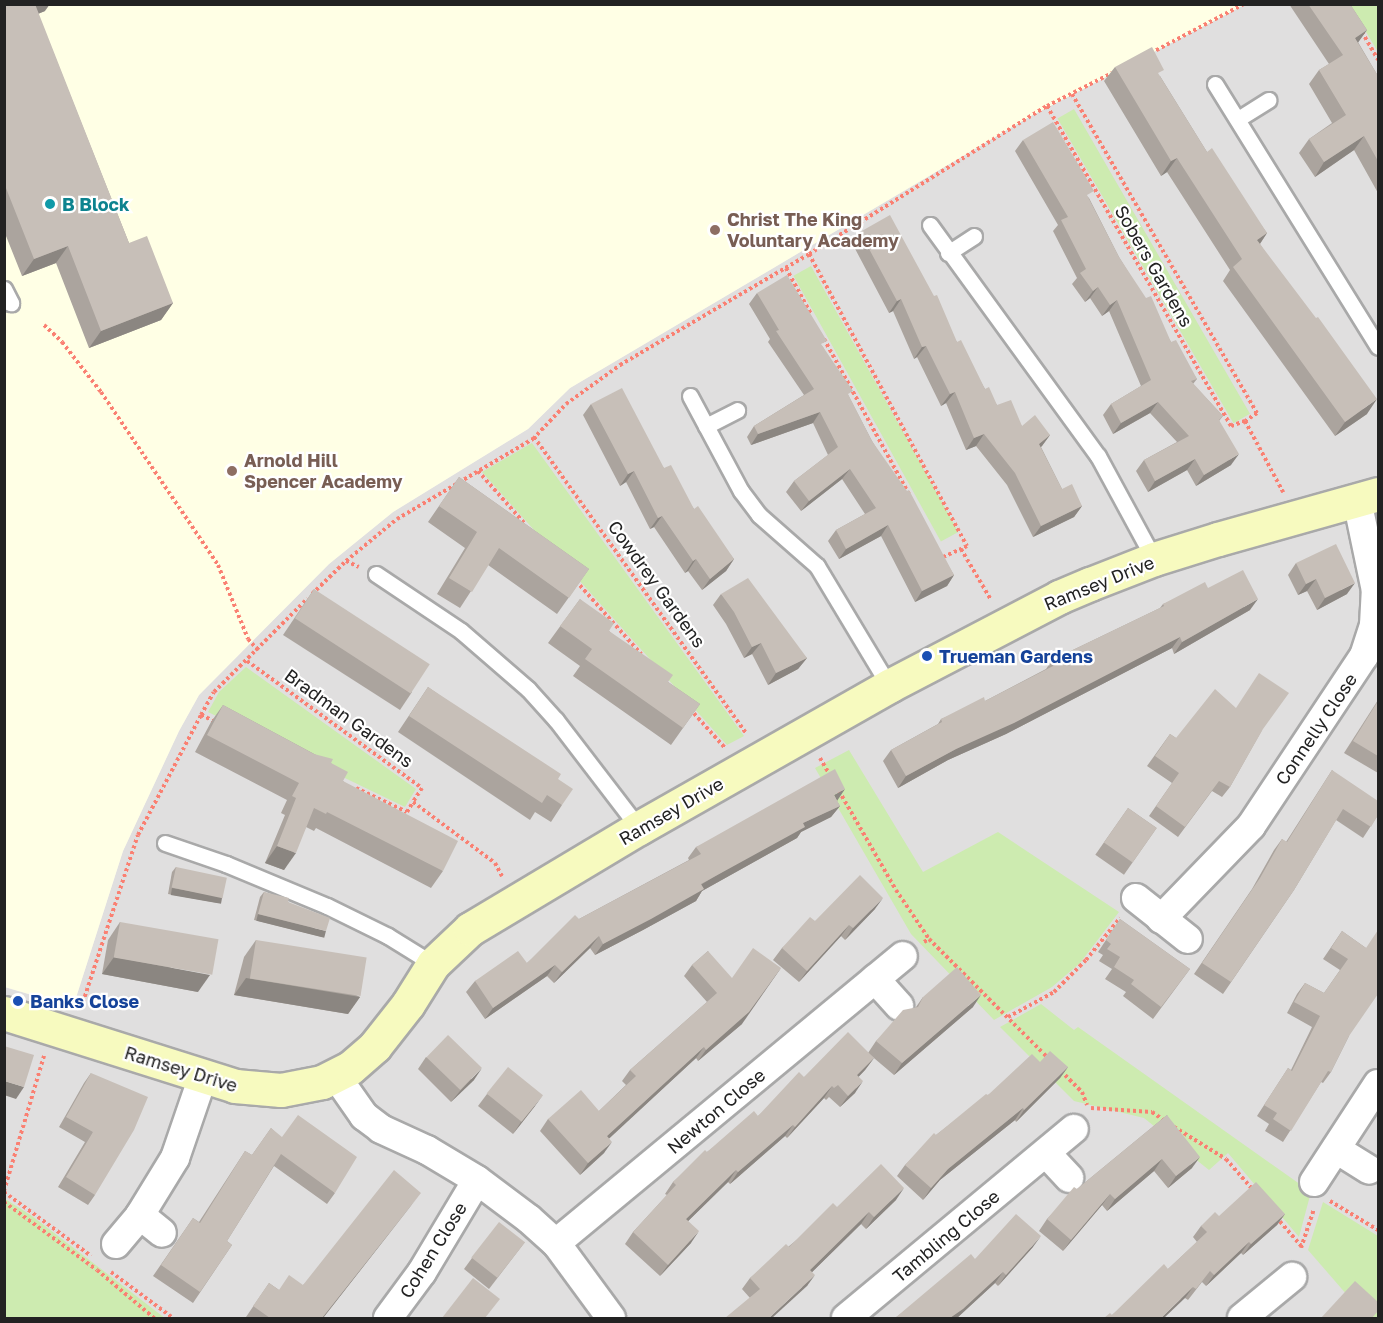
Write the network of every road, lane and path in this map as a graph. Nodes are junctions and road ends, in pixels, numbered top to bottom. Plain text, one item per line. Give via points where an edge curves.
1 (1244, 4) edge
2 (1356, 23) edge
3 (1143, 57) edge
4 (1378, 60) edge
5 (1123, 68) edge
6 (1215, 84) dead end
7 (1072, 94) junction
8 (1269, 100) dead end
9 (1047, 106) junction
10 (1238, 119) junction
11 (930, 225) dead end
12 (974, 236) dead end
13 (948, 253) junction
14 (809, 254) junction
15 (786, 268) junction
16 (4, 289) edge
17 (4, 301) edge
18 (814, 320) edge
19 (44, 325) dead end
20 (820, 330) edge
21 (1378, 347) edge
22 (690, 396) dead end
23 (737, 410) dead end
24 (1245, 421) junction
25 (706, 426) junction
26 (534, 437) junction
27 (478, 471) junction
28 (1368, 497) edge
29 (916, 506) edge
30 (1297, 519) junction
31 (532, 532) edge
32 (938, 548) edge
33 (961, 549) junction
34 (1154, 559) junction
35 (375, 574) dead end
36 (571, 575) edge
37 (408, 578) dead end
38 (406, 594) junction
39 (1005, 625) junction
40 (258, 650) junction
41 (247, 661) junction
42 (648, 662) edge
43 (889, 686) junction
44 (687, 705) edge
45 (201, 714) junction
46 (222, 725) edge
47 (807, 735) junction
48 (743, 755) junction
49 (352, 786) edge
50 (413, 802) junction
51 (639, 828) junction
52 (165, 843) dead end
53 (1136, 898) joint
54 (517, 899) junction
55 (1161, 919) junction
56 (929, 939) junction
57 (1188, 939) dead end
58 (903, 956) joint
59 (433, 964) junction
60 (875, 979) junction
61 (899, 1006) dead end
62 (4, 1013) edge
63 (1008, 1017) junction
64 (62, 1031) junction
65 (203, 1076) junction
66 (336, 1076) junction
67 (1378, 1084) edge
68 (1082, 1118) junction
69 (1336, 1149) junction
70 (1046, 1152) junction
71 (1369, 1170) dead end
72 (1069, 1178) dead end
73 (477, 1180) junction
74 (1317, 1188) junction
75 (4, 1191) edge
76 (1256, 1194) edge
77 (4, 1202) edge
78 (1271, 1211) edge
79 (140, 1215) junction
80 (1378, 1230) edge
81 (162, 1233) dead end
82 (556, 1243) junction
83 (116, 1244) dead end
84 (1301, 1246) junction
85 (1292, 1277) joint
86 (1272, 1309) edge
87 (154, 1318) edge
88 (388, 1318) edge
89 (611, 1318) edge
90 (846, 1318) edge
91 (1242, 1318) edge

1 - 3 path
2 - 4 path
5 - 7 path
6 - 10 lane
7 - 9 path
7 - 24 path, Sobers Gardens via 1257,413
8 - 10 lane
9 - 14 path
9 - 24 path, Sobers Gardens via 1231,426
10 - 21 lane
11 - 13 lane
12 - 13 lane
13 - 34 lane via 1098,456
14 - 15 path
14 - 33 path via 967,546
15 - 18 path
15 - 26 path via 620,365 566,404
16 - 17 lane via 11,303
19 - 40 path via 101,392 218,565 248,639
20 - 29 path
22 - 25 lane
23 - 25 lane
24 - 30 path
25 - 43 lane via 741,491 759,515 817,566
26 - 27 path
26 - 48 path, Cowdrey Gardens via 748,736
27 - 31 path
27 - 40 path via 397,519 346,561
28 - 30 street, Ramsey Drive
28 - 55 street, Connelly Close via 1376,591 1374,625 1364,656 1251,826
30 - 34 street, Ramsey Drive
32 - 33 path via 944,558
33 - 39 path
34 - 39 street, Ramsey Drive via 1059,597
35 - 38 lane
36 - 42 path
37 - 38 lane
38 - 51 lane via 460,631 528,689
39 - 43 street, Ramsey Drive
40 - 41 path
41 - 45 path via 214,692
41 - 50 path, Bradman Gardens via 422,788
43 - 47 street, Ramsey Drive
44 - 48 path via 726,749
45 - 46 path
45 - 64 path via 138,835
47 - 48 street, Ramsey Drive
47 - 56 path via 896,890
48 - 51 street, Ramsey Drive
49 - 50 path via 407,812
50 - 54 path via 495,863
51 - 54 street, Ramsey Drive
52 - 59 lane via 196,849 327,906
53 - 55 street
53 - 63 path via 1086,960 1054,992
54 - 59 street, Ramsey Drive via 471,929
55 - 57 street
56 - 58 path
56 - 63 path
58 - 60 street, Newton Close
59 - 66 street, Ramsey Drive via 385,1034 364,1056
60 - 61 street
60 - 82 street, Newton Close
62 - 64 street, Ramsey Drive
63 - 68 path via 1082,1092
64 - 65 street, Ramsey Drive
64 - 75 path
65 - 66 street, Ramsey Drive via 235,1086 281,1090
65 - 79 street via 181,1146
66 - 73 street via 373,1123
67 - 69 street
68 - 70 street, Tambling Close
68 - 76 path via 1152,1112 1226,1159
69 - 71 street
69 - 74 street
70 - 72 street
70 - 90 street, Tambling Close
73 - 82 street
73 - 88 street, Cohen Close via 422,1272
74 - 80 path
74 - 84 path
77 - 87 path via 97,1270
78 - 84 path
79 - 81 street
79 - 83 street
82 - 89 street
84 - 85 path
85 - 86 street
86 - 91 street

